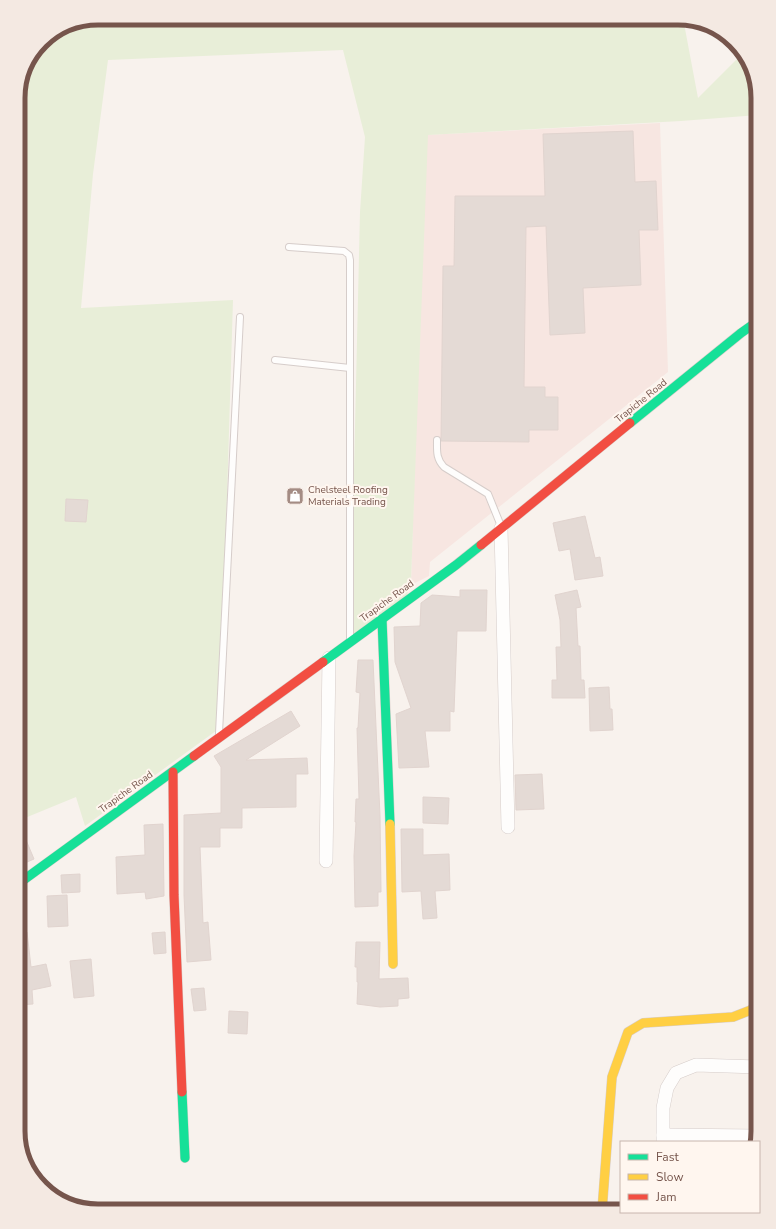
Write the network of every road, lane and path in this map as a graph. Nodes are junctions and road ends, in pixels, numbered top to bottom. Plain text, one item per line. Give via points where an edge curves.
1 (289, 247) dead end
2 (240, 317) dead end
3 (751, 326) edge
4 (275, 360) dead end
5 (350, 368) junction
6 (437, 440) dead end
7 (501, 528) junction
8 (382, 619) junction
9 (350, 643) junction
10 (329, 658) junction
11 (219, 737) junction
12 (173, 772) junction
13 (508, 827) dead end
14 (326, 861) dead end
15 (25, 879) edge
16 (393, 964) dead end
17 (751, 1010) edge
18 (751, 1067) edge
19 (750, 1136) edge
20 (663, 1139) edge
21 (185, 1158) dead end
22 (603, 1204) edge

1 - 5 lane via 344,251 349,255
2 - 11 lane
3 - 7 street, Trapiche Road
4 - 5 lane
5 - 9 lane
6 - 7 lane via 440,463 488,494
7 - 8 street, Trapiche Road via 456,565
7 - 13 street
8 - 9 street, Trapiche Road
8 - 16 street
9 - 10 street, Trapiche Road
10 - 11 street, Trapiche Road
10 - 14 street
11 - 12 street, Trapiche Road
12 - 15 street, Trapiche Road
12 - 21 street via 174,895
17 - 22 street via 733,1017 643,1023 628,1032 612,1077
18 - 20 street via 696,1065 676,1073 667,1088 663,1108
19 - 20 street

